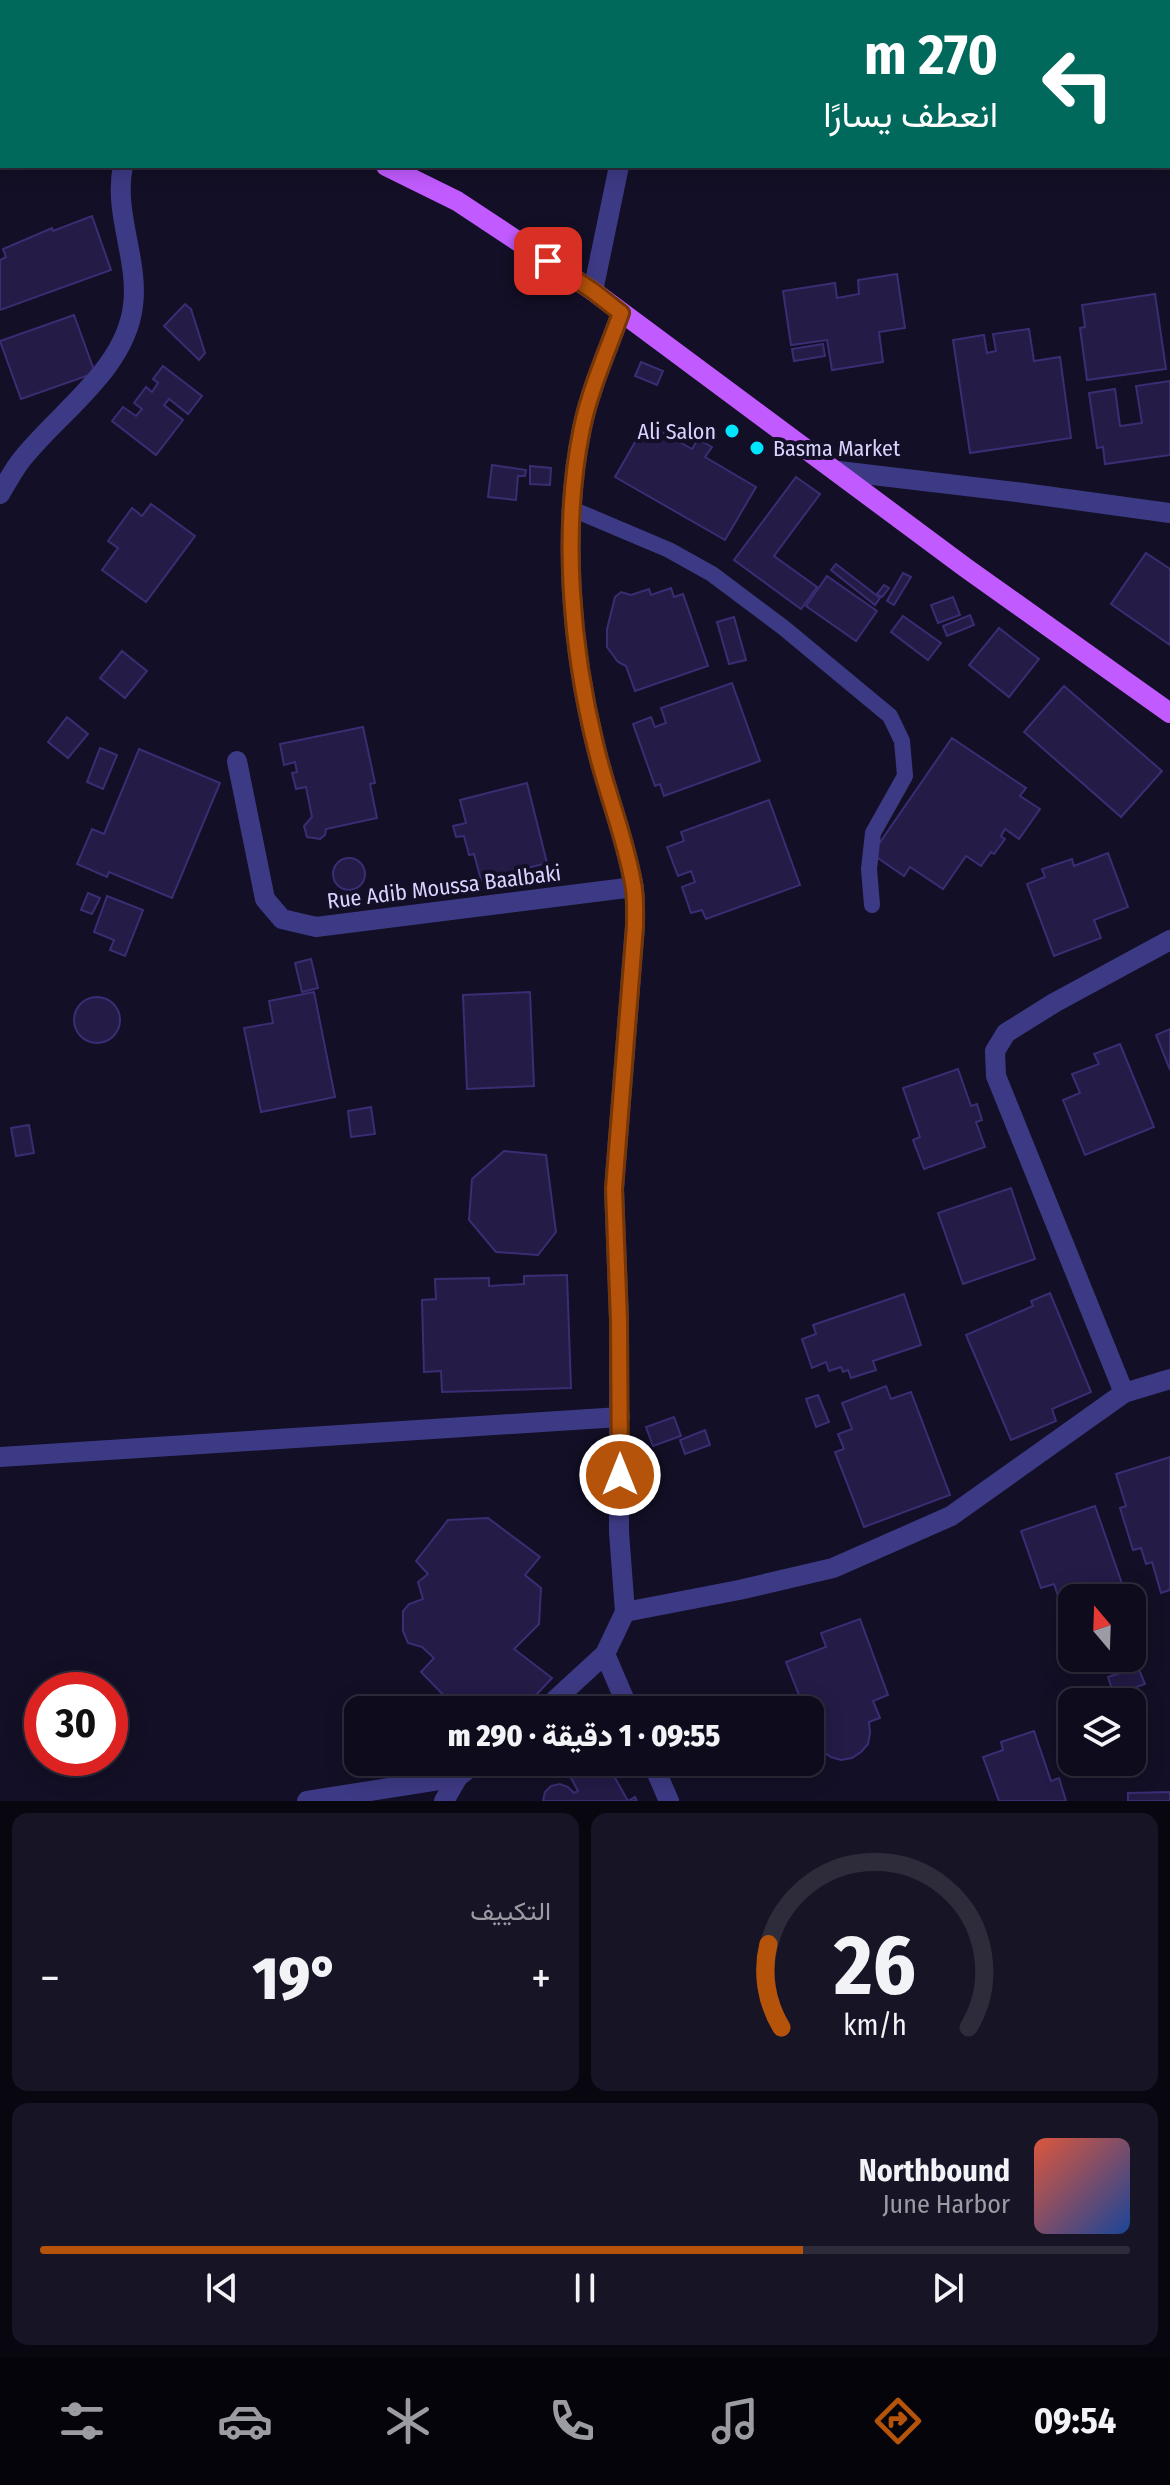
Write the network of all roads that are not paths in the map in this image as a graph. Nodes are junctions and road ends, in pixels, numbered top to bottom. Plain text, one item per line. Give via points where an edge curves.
1 (123, 168) edge
2 (390, 168) edge
3 (619, 168) edge
4 (593, 291) junction
5 (621, 313) junction
6 (10, 466) edge
7 (839, 471) junction
8 (0, 494) edge
9 (572, 509) junction
10 (1170, 513) edge
11 (1170, 713) edge
12 (237, 761) dead end
13 (634, 887) junction
14 (872, 905) dead end
15 (1170, 940) edge
16 (1170, 1379) edge
17 (1124, 1393) junction
18 (620, 1417) junction
19 (0, 1457) edge
20 (625, 1612) junction
21 (605, 1654) junction
22 (559, 1696) edge
23 (623, 1696) edge
24 (658, 1776) edge
25 (458, 1777) joint
26 (307, 1801) edge
27 (444, 1801) edge
28 (669, 1801) edge

1 - 6 street via 134,303 129,331 114,357
2 - 4 main road via 457,201
3 - 4 street
4 - 5 main road
5 - 7 main road
5 - 9 street via 582,425
6 - 8 street
7 - 10 street
7 - 11 main road
9 - 13 street via 578,650 596,747
9 - 14 lane via 712,574 890,716 902,741 905,776 873,833
12 - 13 street, Rue Adib Moussa Baalbaki via 265,899 282,919 316,927
13 - 18 street via 614,1189
15 - 17 street via 1006,1033 995,1051 996,1076
16 - 17 street
17 - 20 street via 951,1516 833,1568
18 - 19 street
18 - 20 street
20 - 21 street
21 - 22 street
21 - 23 street
24 - 28 street
25 - 26 street
25 - 27 street

